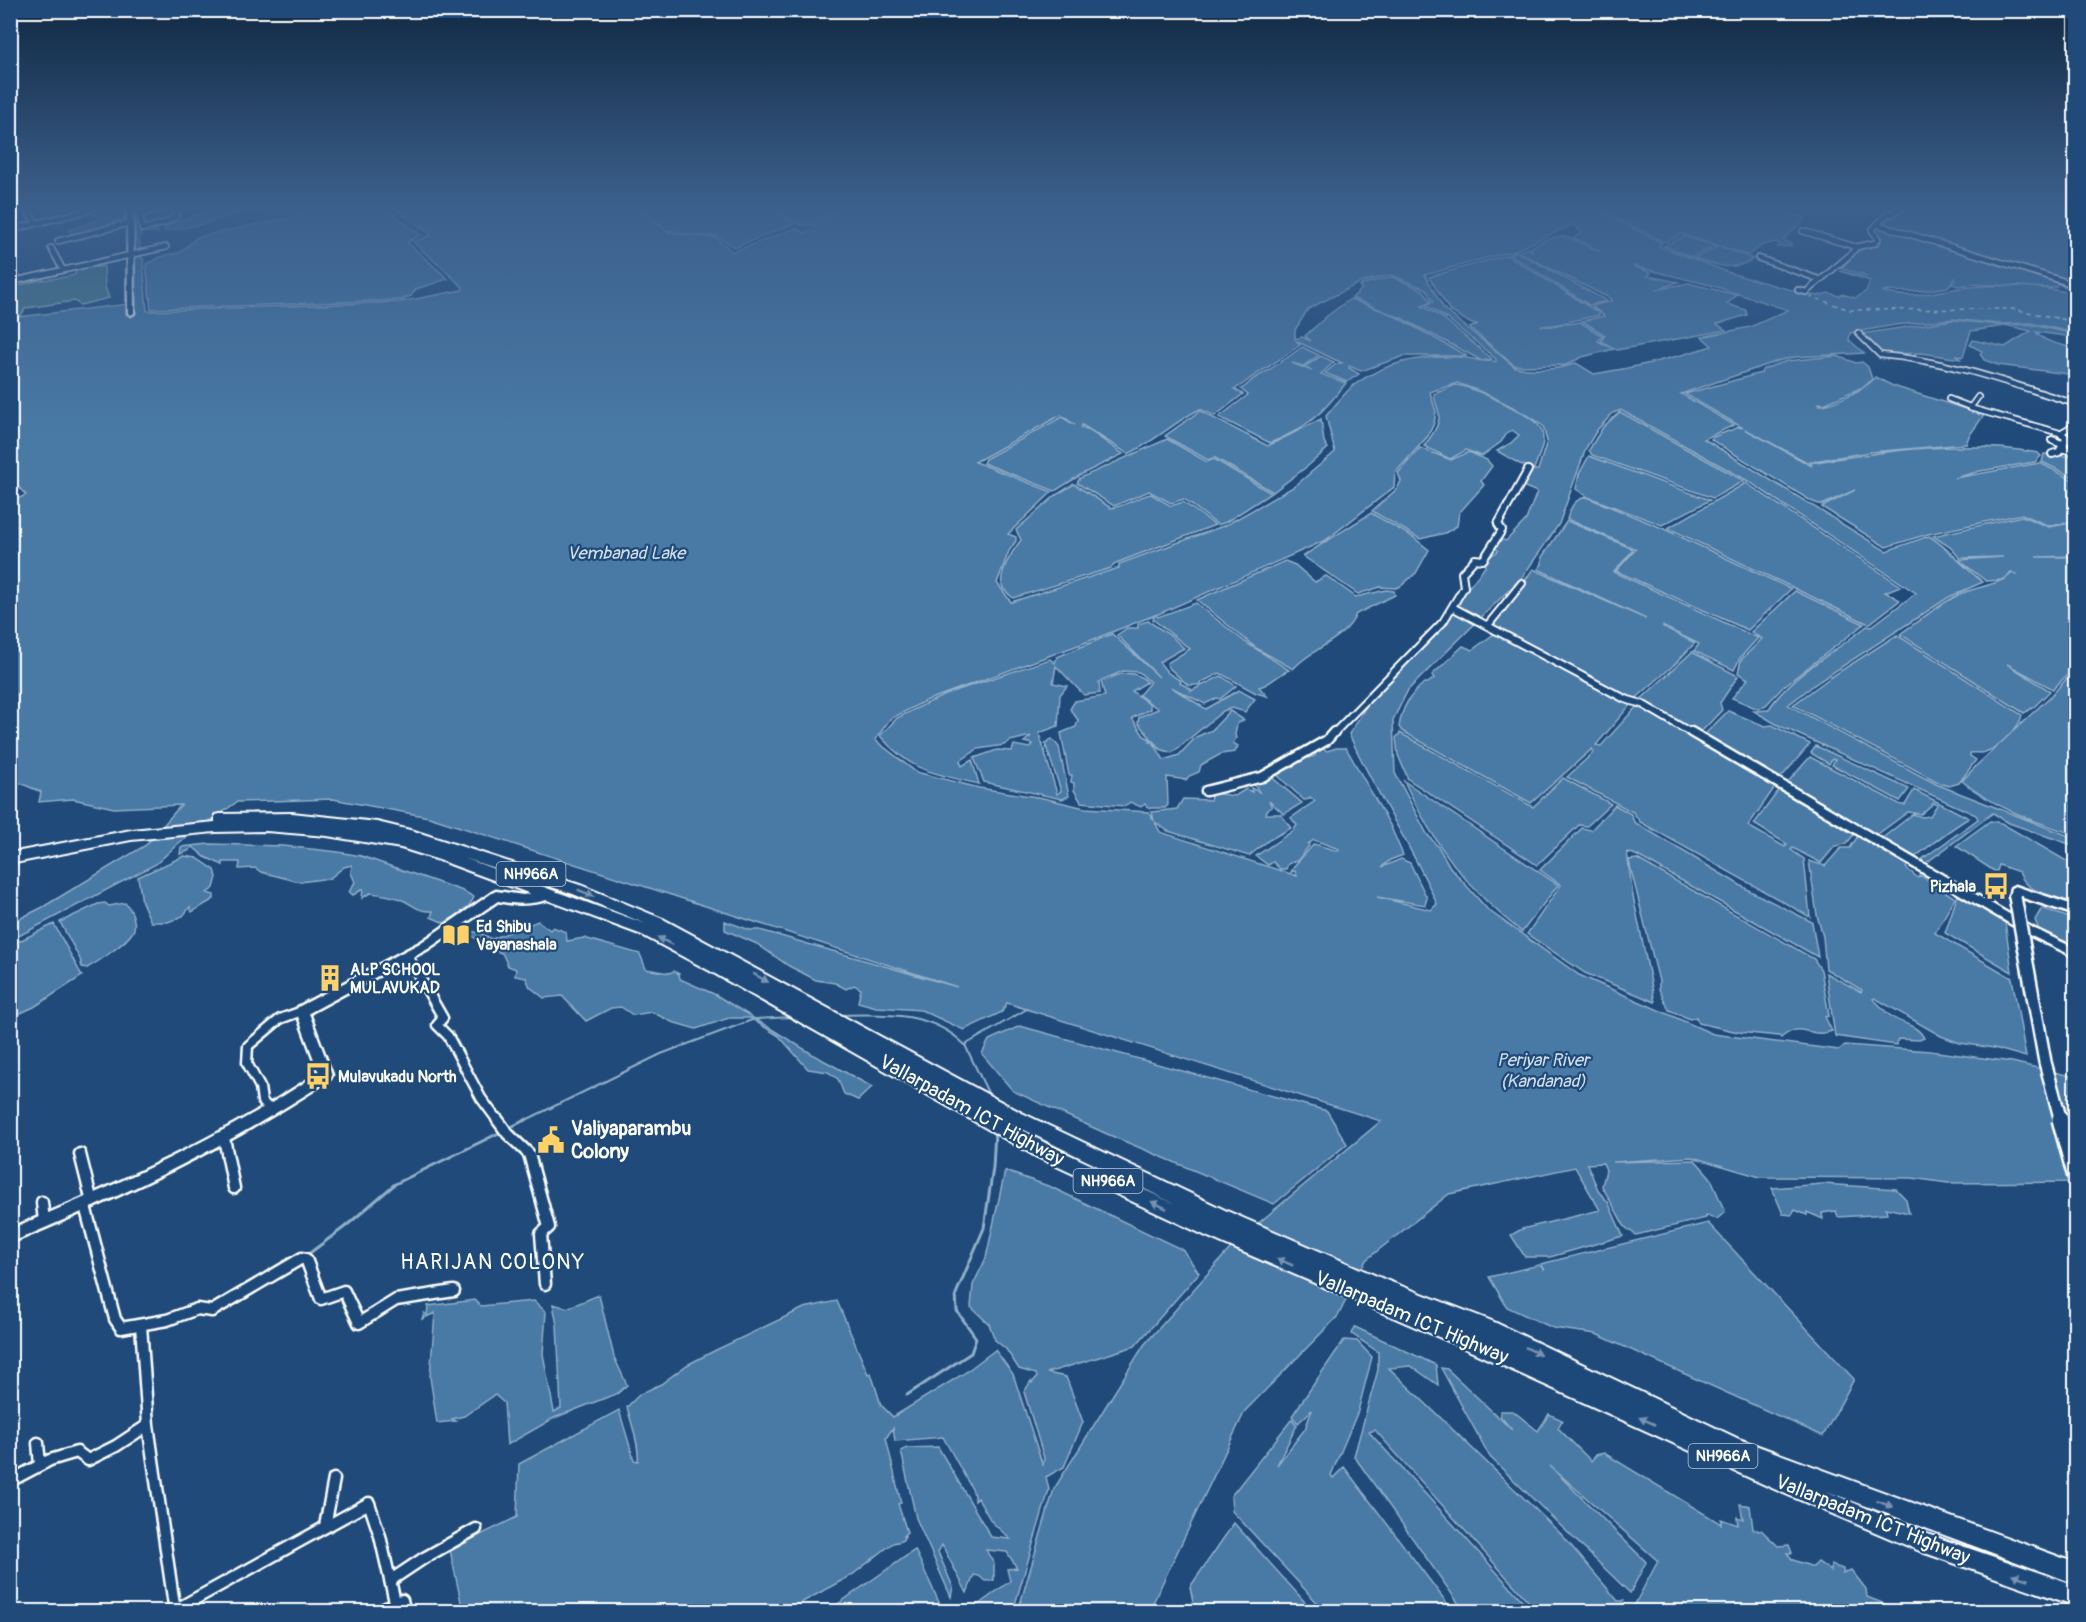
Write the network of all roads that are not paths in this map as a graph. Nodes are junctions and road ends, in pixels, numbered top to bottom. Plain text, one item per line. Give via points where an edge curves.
1 (131, 282) edge
2 (1819, 282) edge
3 (1798, 290) dead end
4 (131, 313) dead end
5 (1858, 333) dead end
6 (1978, 397) dead end
7 (1949, 399) dead end
8 (2076, 404) edge
9 (1970, 407) junction
10 (2075, 424) edge
11 (2060, 434) junction
12 (2052, 440) dead end
13 (2062, 446) junction
14 (2072, 451) dead end
15 (2052, 454) dead end
16 (1528, 470) dead end
17 (1522, 583) dead end
18 (1454, 606) junction
19 (1488, 624) junction
20 (1206, 791) dead end
21 (219, 823) junction
22 (134, 830) junction
23 (10, 850) edge
24 (10, 859) edge
25 (549, 895) junction
26 (2076, 911) edge
27 (2076, 953) edge
28 (406, 955) junction
29 (302, 1011) junction
30 (856, 1039) junction
31 (271, 1111) junction
32 (224, 1138) junction
33 (80, 1154) dead end
34 (2076, 1177) edge
35 (234, 1188) dead end
36 (42, 1202) dead end
37 (88, 1204) junction
38 (44, 1222) junction
39 (10, 1236) edge
40 (545, 1284) dead end
41 (454, 1291) dead end
42 (1380, 1295) junction
43 (141, 1325) junction
44 (148, 1425) junction
45 (38, 1443) dead end
46 (40, 1465) junction
47 (334, 1479) dead end
48 (10, 1481) edge
49 (325, 1526) junction
50 (476, 1529) dead end
51 (2076, 1574) edge
52 (391, 1580) junction
53 (2076, 1596) edge
54 (395, 1602) junction
55 (175, 1611) edge
56 (378, 1611) edge
57 (405, 1611) edge

1 - 4 street
2 - 3 street via 1809,291
5 - 8 street via 1880,355 1906,357 1995,378
6 - 9 street
7 - 9 street
9 - 11 street
10 - 11 street
11 - 13 street via 2069,438
12 - 13 street
13 - 14 street
13 - 15 street
16 - 18 street via 1498,524 1502,530 1483,560 1474,560 1462,573 1464,587
17 - 19 street
18 - 19 street
18 - 20 street via 1443,622 1327,740 1262,777
19 - 27 street via 1625,699 1642,704 2032,932
21 - 22 highway, Vallarpadam ICT Highway / NH966A
21 - 25 highway, Vallarpadam ICT Highway / NH966A via 327,831 401,843
21 -> 30 highway, Vallarpadam ICT Highway / NH966A via 251,817 338,821 414,836 578,890 658,923 816,1010
22 - 23 highway, Vallarpadam ICT Highway / NH966A
22 - 24 highway, Vallarpadam ICT Highway / NH966A
25 - 28 street via 518,900 496,896 452,929
30 -> 25 highway, Vallarpadam ICT Highway / NH966A via 791,1009 647,931
26 - 34 street, bridge via 2014,891 2045,1062
28 - 29 street
28 - 40 street via 443,1018 437,1025 448,1036 481,1098 529,1154 549,1227 541,1234
29 - 31 street via 326,1075
29 - 31 street via 295,1011 248,1046 247,1063 260,1087 262,1101
30 - 42 highway, Vallarpadam ICT Highway / NH966A via 1011,1124 1043,1151
31 - 32 street
32 - 35 street
32 - 37 street
33 - 37 street
36 - 38 street
37 - 38 street
37 - 43 street via 115,1319 121,1328
38 - 39 street
41 - 43 street via 396,1300 359,1323 344,1291 321,1299 306,1259 302,1258 212,1311 197,1309
42 -> 51 highway, Vallarpadam ICT Highway / NH966A via 1485,1328 1735,1447
53 -> 42 highway, Vallarpadam ICT Highway / NH966A via 1929,1545 1780,1482 1464,1338
43 - 44 street
44 - 46 street via 88,1460 77,1452
44 - 55 street
45 - 46 street
46 - 48 street
47 - 49 street
49 - 52 street via 369,1503
49 - 55 street
50 - 52 street
52 - 54 street
54 - 56 street
54 - 57 street via 402,1600

